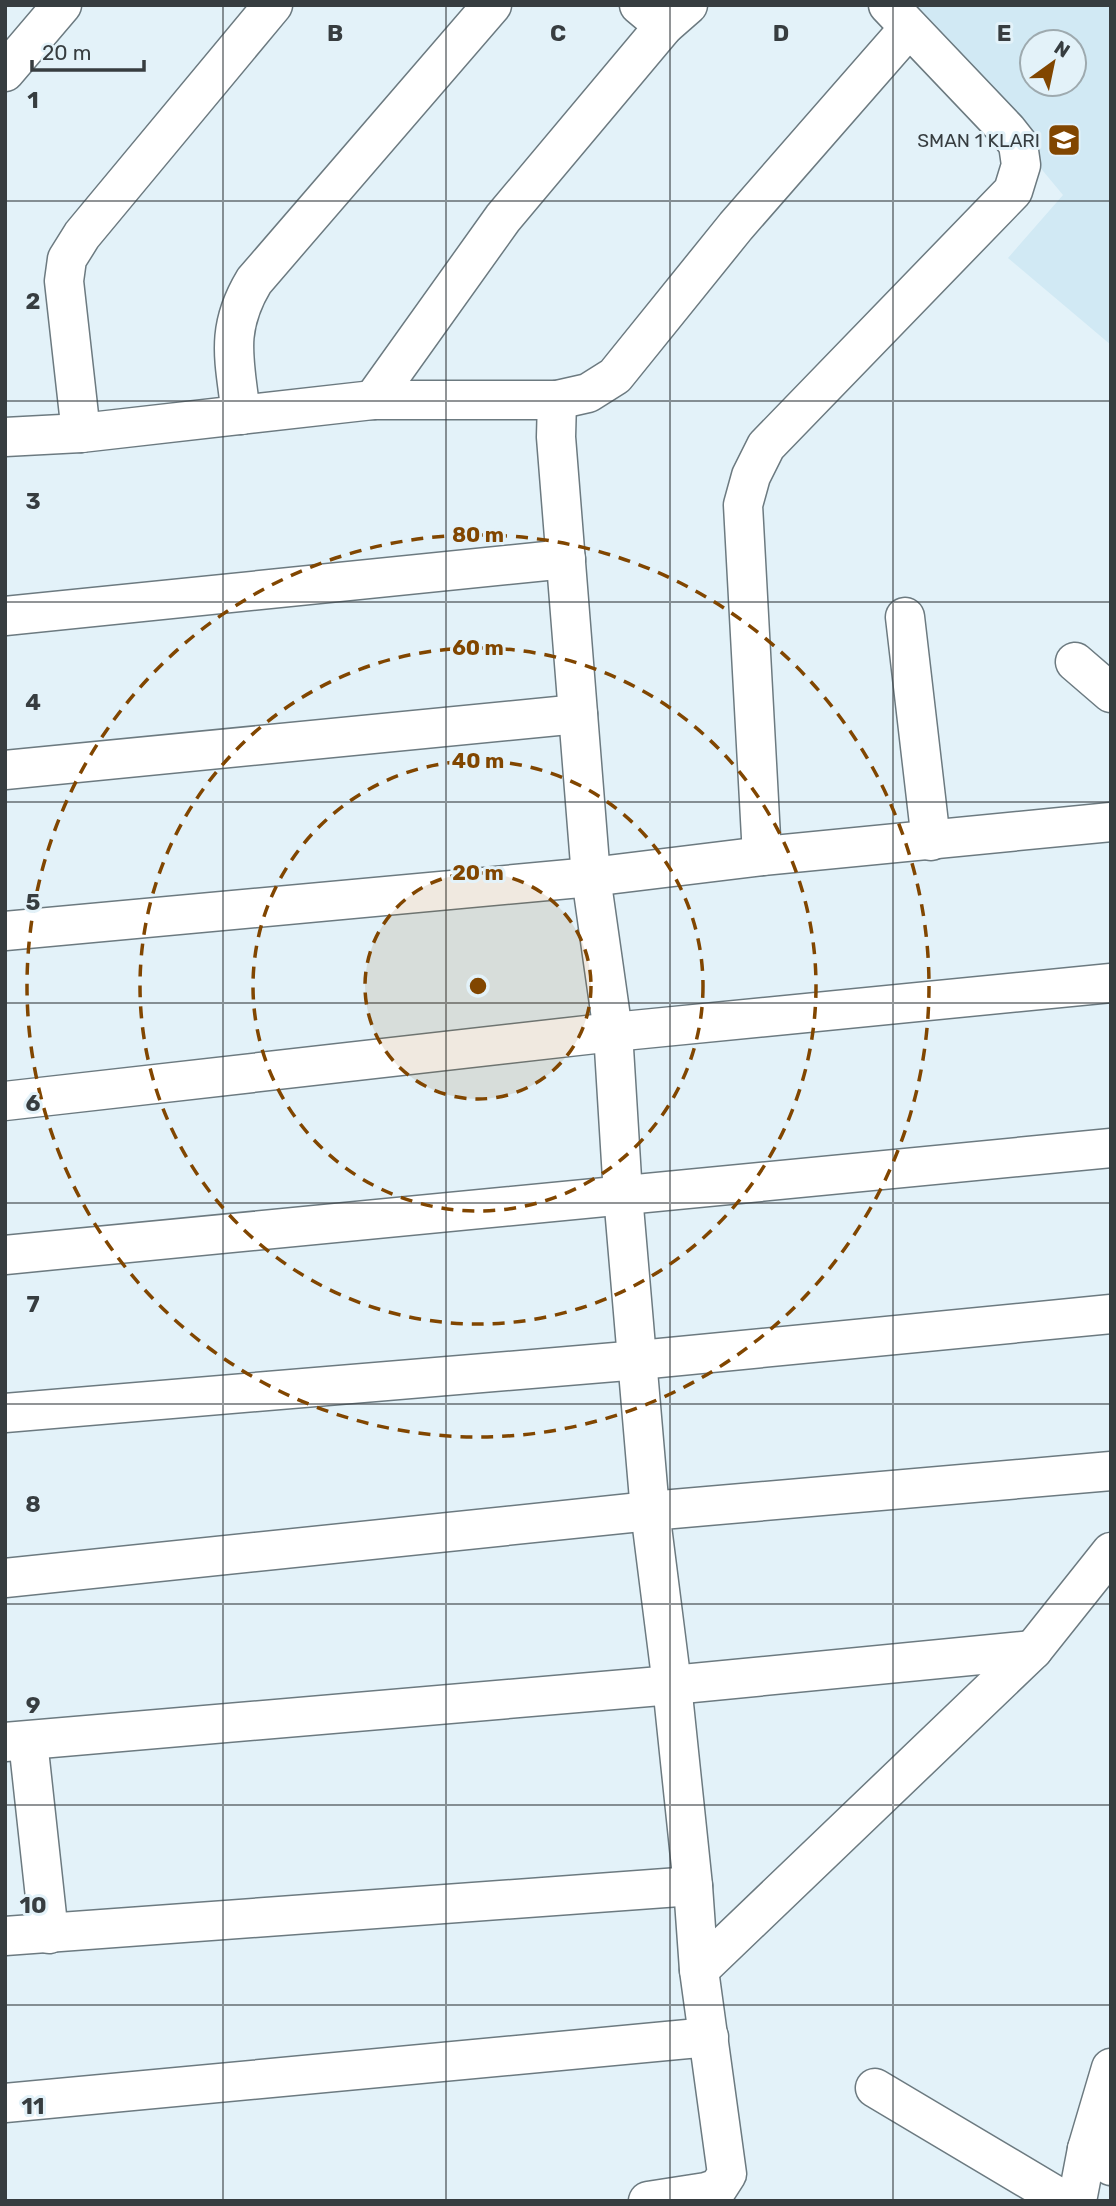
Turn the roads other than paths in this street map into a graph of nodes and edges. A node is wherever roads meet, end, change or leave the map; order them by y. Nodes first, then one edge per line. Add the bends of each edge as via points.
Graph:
1 (62, 5) edge
2 (273, 5) edge
3 (492, 5) edge
4 (664, 12) edge
5 (898, 16) edge
6 (5, 72) edge
7 (373, 400) junction
8 (557, 400) junction
9 (241, 415) junction
10 (81, 433) junction
11 (5, 437) edge
12 (566, 559) junction
13 (5, 615) edge
14 (905, 617) dead end
15 (1075, 662) dead end
16 (1111, 693) edge
17 (578, 714) junction
18 (5, 770) edge
19 (1111, 822) edge
20 (931, 841) junction
21 (762, 856) junction
22 (591, 877) junction
23 (5, 931) edge
24 (1111, 983) edge
25 (613, 1032) junction
26 (5, 1101) edge
27 (1111, 1148) edge
28 (624, 1195) junction
29 (5, 1255) edge
30 (1111, 1314) edge
31 (639, 1360) junction
32 (5, 1413) edge
33 (1111, 1471) edge
34 (650, 1511) junction
35 (1111, 1552) edge
36 (5, 1578) edge
37 (1034, 1650) junction
38 (672, 1685) junction
39 (17, 1741) edge
40 (693, 1886) junction
41 (49, 1934) junction
42 (5, 1936) edge
43 (699, 1970) junction
44 (709, 2037) junction
45 (1111, 2068) edge
46 (875, 2088) dead end
47 (5, 2103) edge
48 (1099, 2157) edge
49 (648, 2201) edge
50 (1065, 2201) edge
51 (1077, 2201) edge

1 - 6 street
2 - 10 street via 67,259 64,281
3 - 9 street via 249,290 236,321 233,347
4 - 7 street via 503,218
5 - 8 street via 615,376 587,393
5 - 21 street via 1018,144 1021,165 1013,191 766,446 751,476 743,505
7 - 8 street
7 - 9 street
8 - 12 street
9 - 10 street
10 - 11 street
12 - 13 street
12 - 17 street
14 - 20 street
15 - 16 street
17 - 18 street
17 - 22 street
19 - 20 street
20 - 21 street
21 - 22 street
22 - 23 street
22 - 25 street
24 - 25 street
25 - 26 street
25 - 28 street
27 - 28 street
28 - 29 street
28 - 31 street
30 - 31 street
31 - 32 street
31 - 34 street
33 - 34 street
34 - 36 street
34 - 38 street
35 - 37 street
37 - 38 street
37 - 43 street
38 - 39 street
38 - 40 street
39 - 41 street
40 - 41 street
40 - 43 street
41 - 42 street
43 - 44 street
44 - 47 street
44 - 49 street via 727,2174 718,2189
45 - 48 street
46 - 50 street
48 - 51 street

